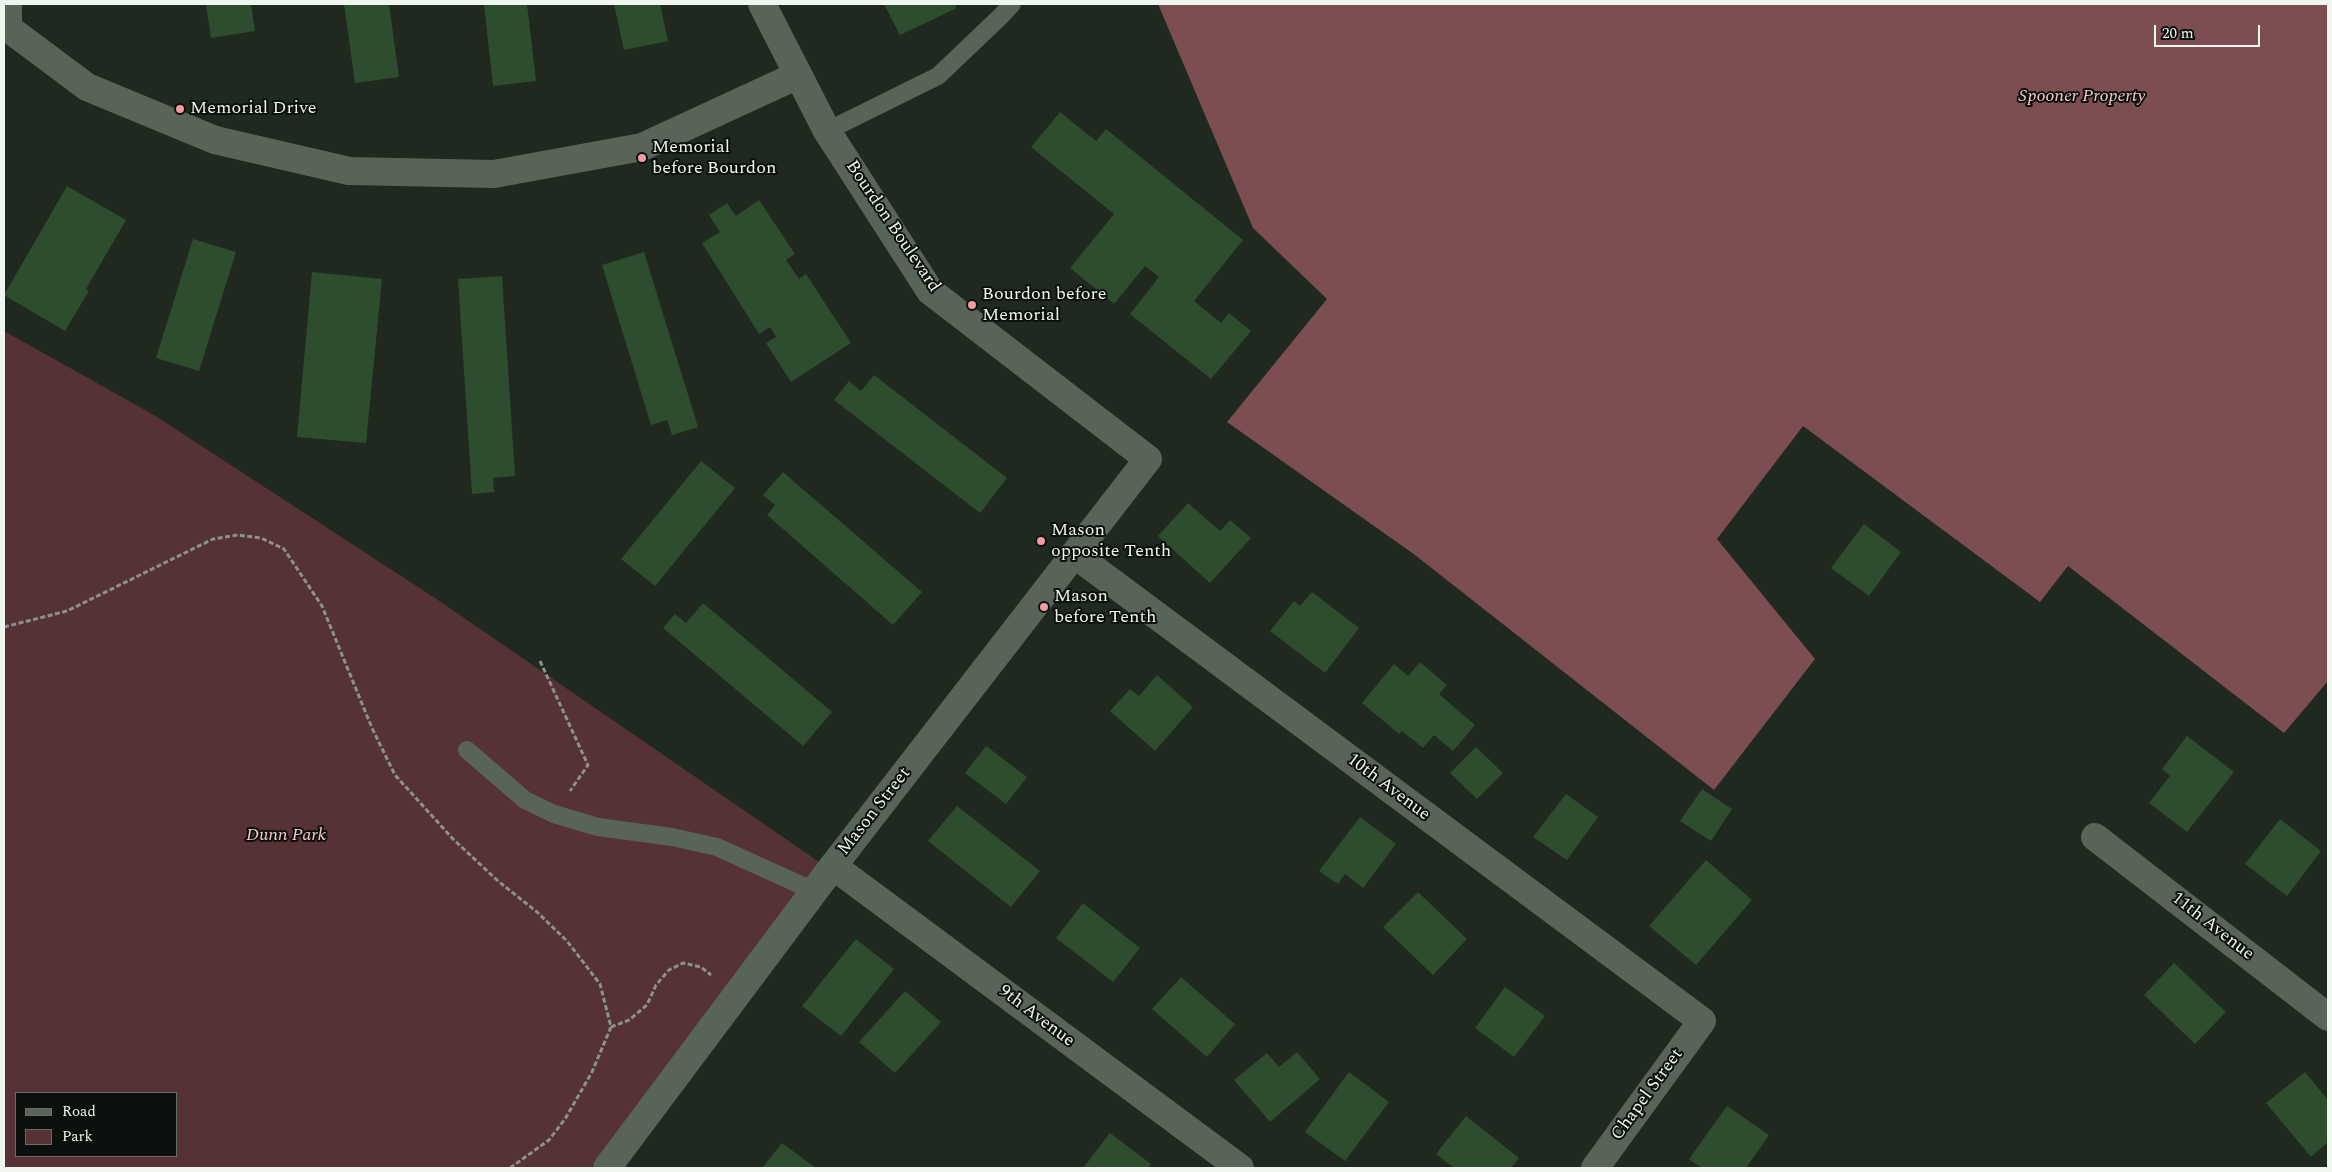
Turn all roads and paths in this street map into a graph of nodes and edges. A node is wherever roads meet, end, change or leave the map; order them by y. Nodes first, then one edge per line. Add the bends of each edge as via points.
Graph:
1 (8, 4) edge
2 (762, 4) edge
3 (1012, 4) edge
4 (798, 75) junction
5 (827, 131) junction
6 (1148, 459) joint
7 (1074, 554) junction
8 (4, 627) edge
9 (540, 661) dead end
10 (467, 750) dead end
11 (554, 814) junction
12 (2095, 837) dead end
13 (833, 866) junction
14 (814, 891) junction
15 (715, 978) dead end
16 (2328, 1016) edge
17 (1702, 1021) joint
18 (611, 1027) junction
19 (510, 1168) edge
20 (608, 1168) edge
21 (1240, 1168) edge
22 (1595, 1168) edge

1 - 4 street via 8,28 87,87 215,140 348,171 494,174 642,147
2 - 4 street, Bourdon Boulevard
3 - 5 lane via 938,76
4 - 5 street, Bourdon Boulevard
5 - 6 street, Bourdon Boulevard via 930,291
6 - 7 street, Mason Street
7 - 13 street, Mason Street
7 - 17 street, 10th Avenue
8 - 18 path via 67,610 213,539 238,535 261,538 284,549 322,606 395,776 453,839 567,941 600,984
9 - 11 path via 588,765
10 - 11 lane via 525,800
11 - 14 lane via 598,827 717,847
12 - 16 street, 11th Avenue
13 - 14 street, Mason Street
13 - 21 street, 9th Avenue
14 - 20 street, Mason Street
15 - 18 path via 701,968 683,963 669,970 656,985 646,1005 635,1015
17 - 22 street, Chapel Street
18 - 19 path via 592,1072 565,1119 549,1140

